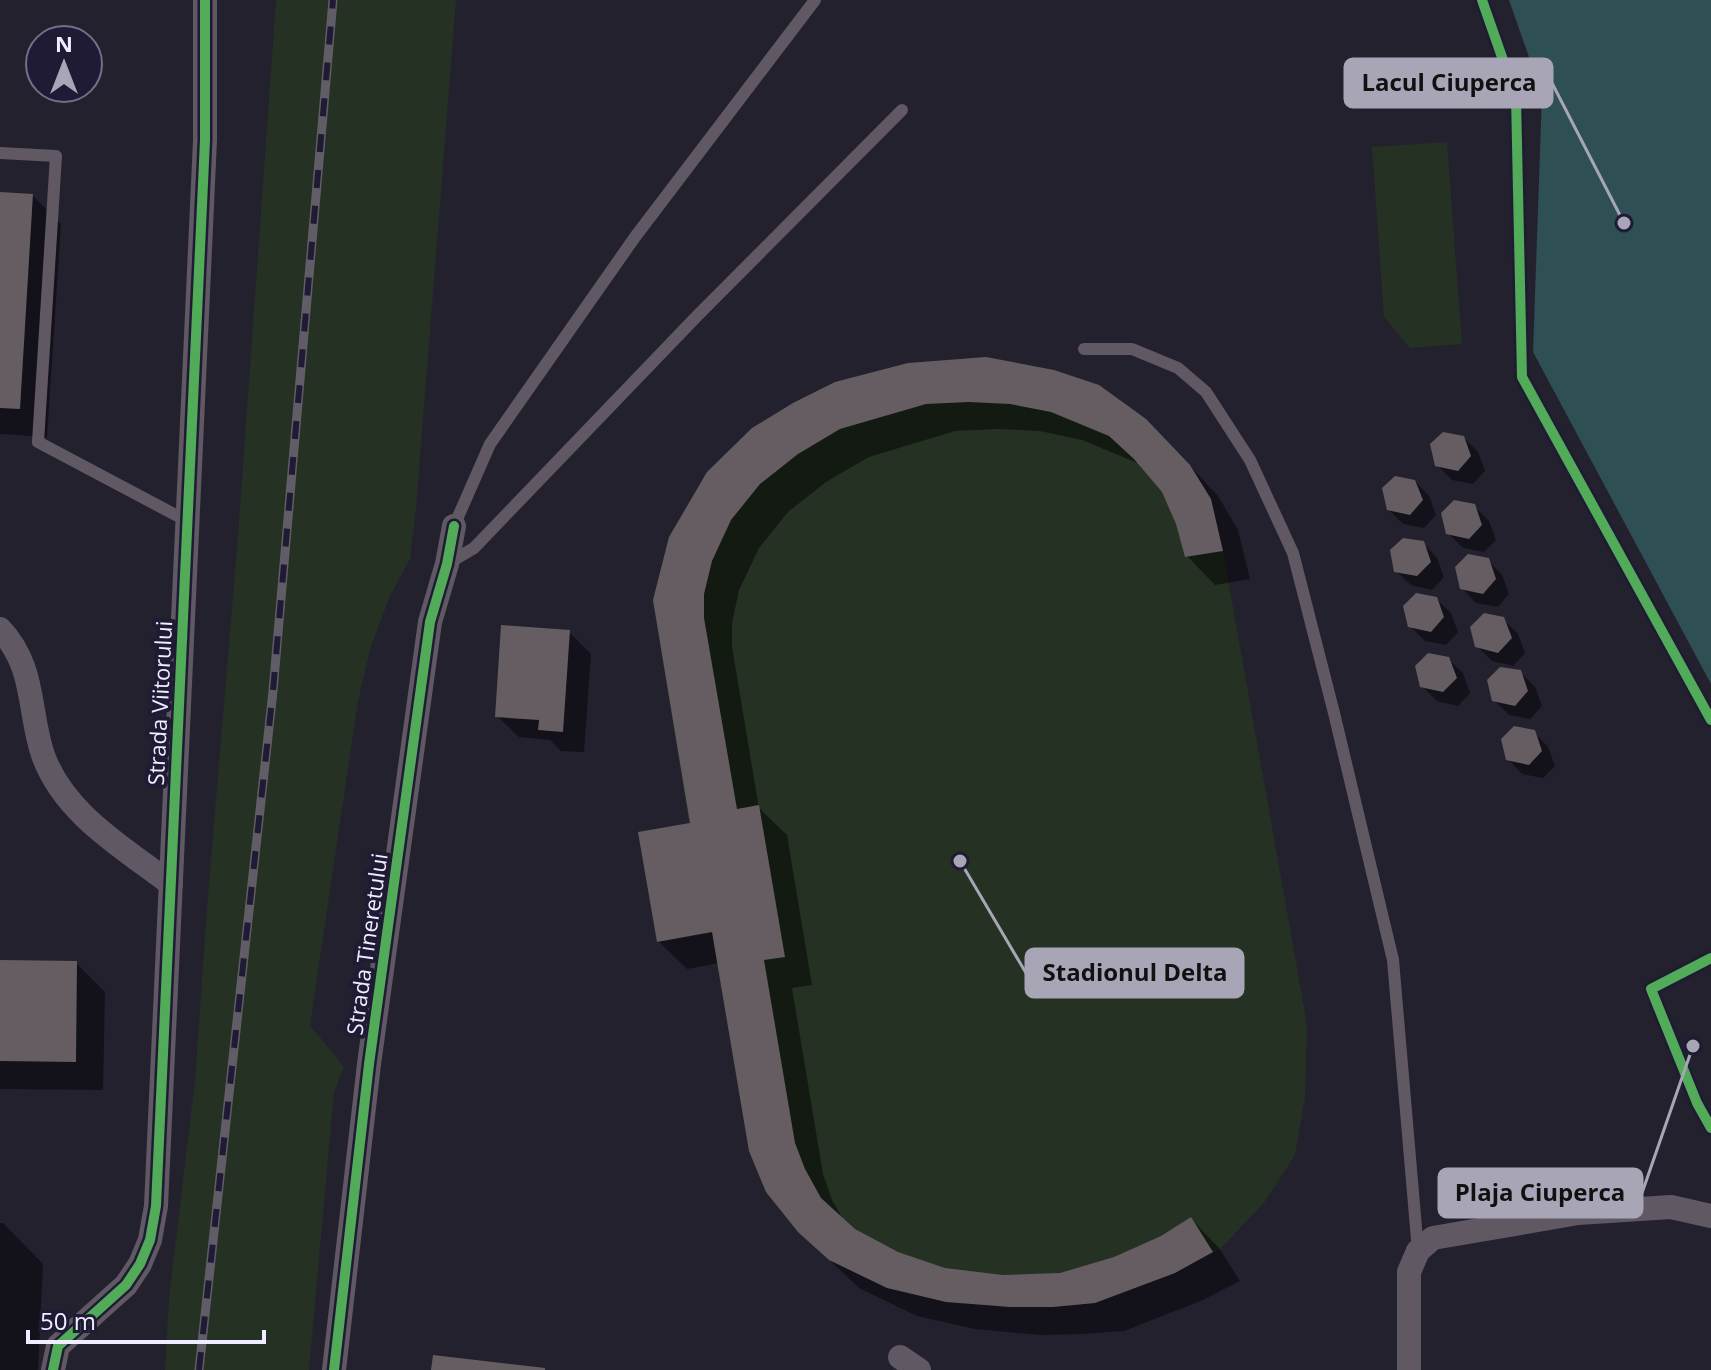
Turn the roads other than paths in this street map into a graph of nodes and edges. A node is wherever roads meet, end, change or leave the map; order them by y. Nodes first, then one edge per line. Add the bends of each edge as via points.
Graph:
1 (205, 0) edge
2 (815, 0) edge
3 (902, 110) dead end
4 (0, 153) edge
5 (1084, 349) dead end
6 (187, 521) junction
7 (454, 526) joint
8 (447, 564) junction
9 (0, 629) edge
10 (171, 884) junction
11 (1711, 1216) edge
12 (1418, 1251) junction
13 (53, 1370) edge
14 (334, 1370) edge
15 (1409, 1370) edge

1 - 6 street, Strada Viitorului via 205,140
2 - 7 lane via 635,237 490,444
3 - 8 lane via 474,548
4 - 6 lane via 56,156 38,442
5 - 12 lane via 1132,349 1178,368 1206,392 1250,460 1293,553 1393,960
6 - 10 street, Strada Viitorului
7 - 8 street, Strada Tineretului
8 - 14 street, Strada Tineretului via 430,622 369,1064
9 - 10 street via 26,673 43,755 57,785 86,819
10 - 13 street, Strada Viitorului via 150,1240 126,1285 58,1346
11 - 12 street via 1671,1207 1578,1213 1433,1238
12 - 15 street via 1409,1272

